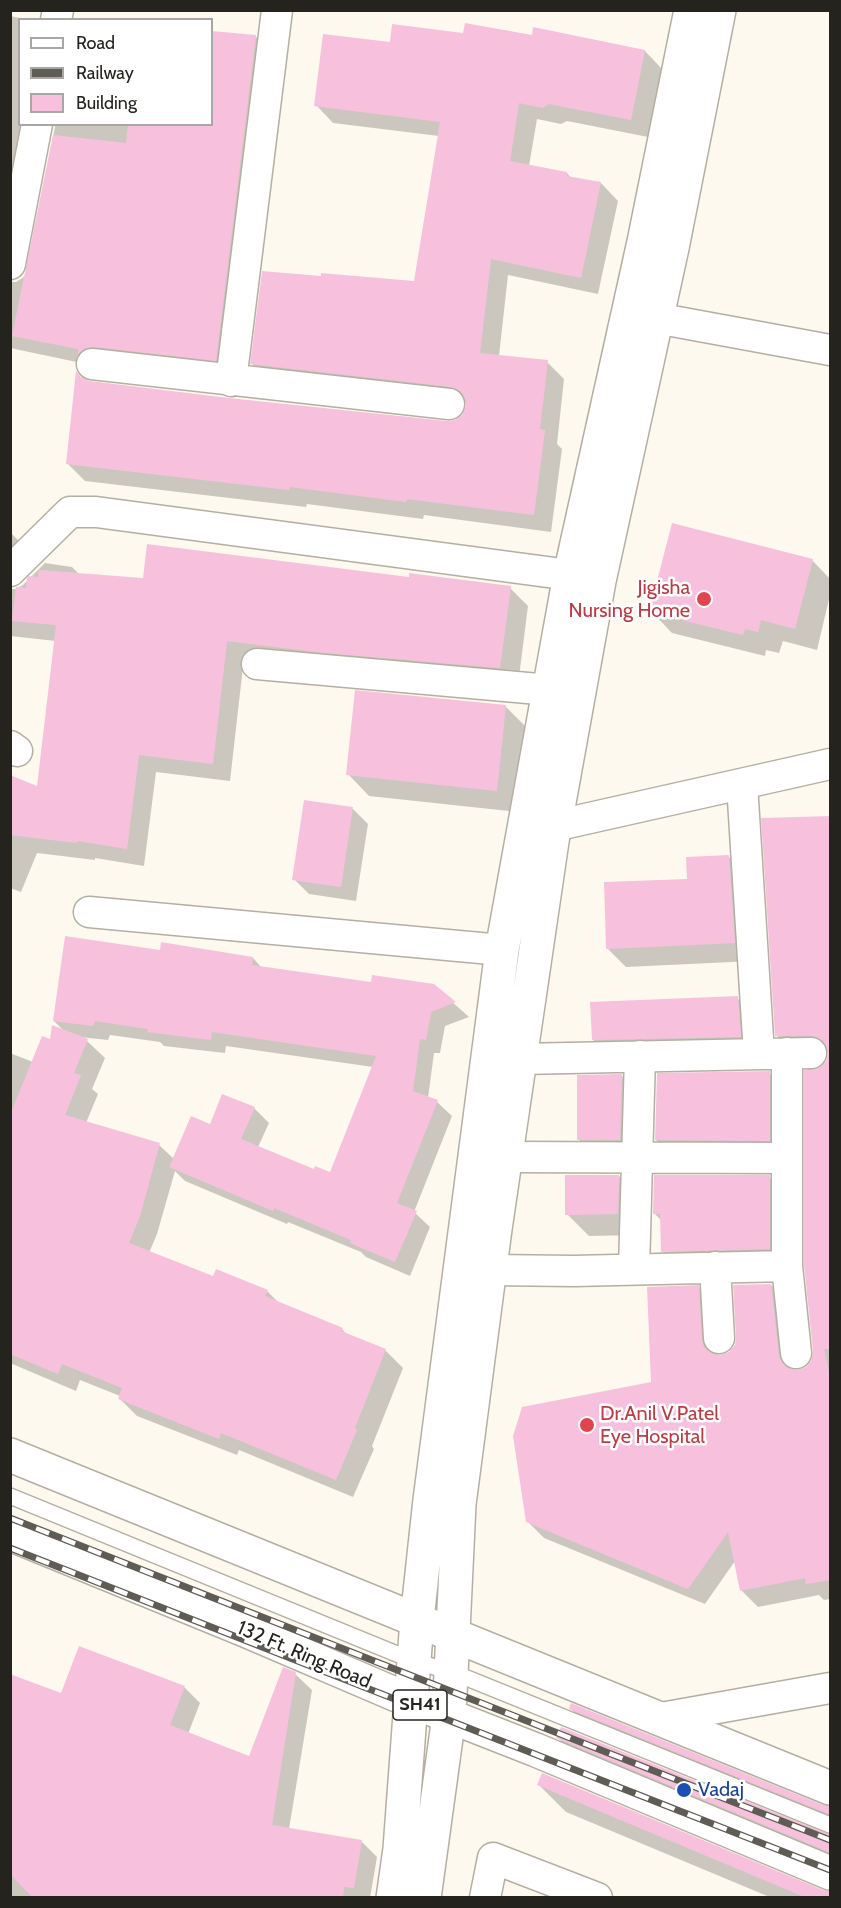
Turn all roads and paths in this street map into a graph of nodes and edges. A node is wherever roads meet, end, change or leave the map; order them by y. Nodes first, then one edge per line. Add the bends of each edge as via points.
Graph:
1 (277, 10) edge
2 (691, 10) edge
3 (719, 10) edge
4 (37, 126) edge
5 (10, 264) edge
6 (656, 318) junction
7 (831, 350) edge
8 (92, 364) dead end
9 (231, 381) junction
10 (449, 404) dead end
11 (10, 571) edge
12 (570, 575) junction
13 (257, 664) dead end
14 (549, 690) junction
15 (831, 764) edge
16 (742, 784) junction
17 (554, 826) junction
18 (523, 836) junction
19 (89, 912) dead end
20 (502, 950) junction
21 (786, 1053) junction
22 (639, 1056) junction
23 (520, 1059) junction
24 (506, 1158) junction
25 (787, 1158) junction
26 (637, 1159) junction
27 (786, 1266) junction
28 (715, 1267) junction
29 (634, 1269) junction
30 (490, 1270) junction
31 (719, 1338) dead end
32 (796, 1353) dead end
33 (10, 1455) edge
34 (10, 1496) edge
35 (10, 1534) edge
36 (417, 1620) junction
37 (454, 1634) junction
38 (414, 1660) junction
39 (452, 1672) junction
40 (831, 1688) edge
41 (411, 1701) junction
42 (448, 1716) junction
43 (661, 1718) junction
44 (831, 1788) edge
45 (831, 1826) edge
46 (831, 1873) edge
47 (393, 1898) edge
48 (424, 1898) edge
49 (485, 1898) edge
50 (597, 1898) edge

1 - 9 street
2 - 12 main road
3 - 6 main road
4 - 5 street
6 - 7 street
6 - 17 main road via 598,581
8 - 9 street
9 - 10 street
11 - 12 street via 70,512 96,512
12 - 14 main road
13 - 14 street
14 - 18 main road
15 - 16 street
16 - 17 street
16 - 21 street
17 - 18 street
17 - 23 main road
18 - 20 main road
19 - 20 street
20 - 36 main road
21 - 22 street
21 - 25 street
22 - 23 street
22 - 26 street
23 - 24 main road
24 - 26 street
24 - 30 main road
25 - 26 street
25 - 27 street
26 - 29 street
27 - 28 street
27 - 32 street
28 - 29 street
28 - 31 street
29 - 30 street
30 - 37 main road via 459,1504
33 - 36 main road
34 - 38 lane
35 - 41 main road, 132 Ft. Ring Road / SH41
36 - 37 main road
36 - 38 main road
37 - 39 main road
37 - 43 main road
38 - 39 lane
38 - 41 main road
39 - 42 main road
39 - 45 lane
40 - 43 street
41 - 42 main road, 132 Ft. Ring Road / SH41
41 - 47 main road
42 - 46 main road, 132 Ft. Ring Road / SH41
42 - 48 main road
43 - 44 main road
49 - 50 street via 493,1858

